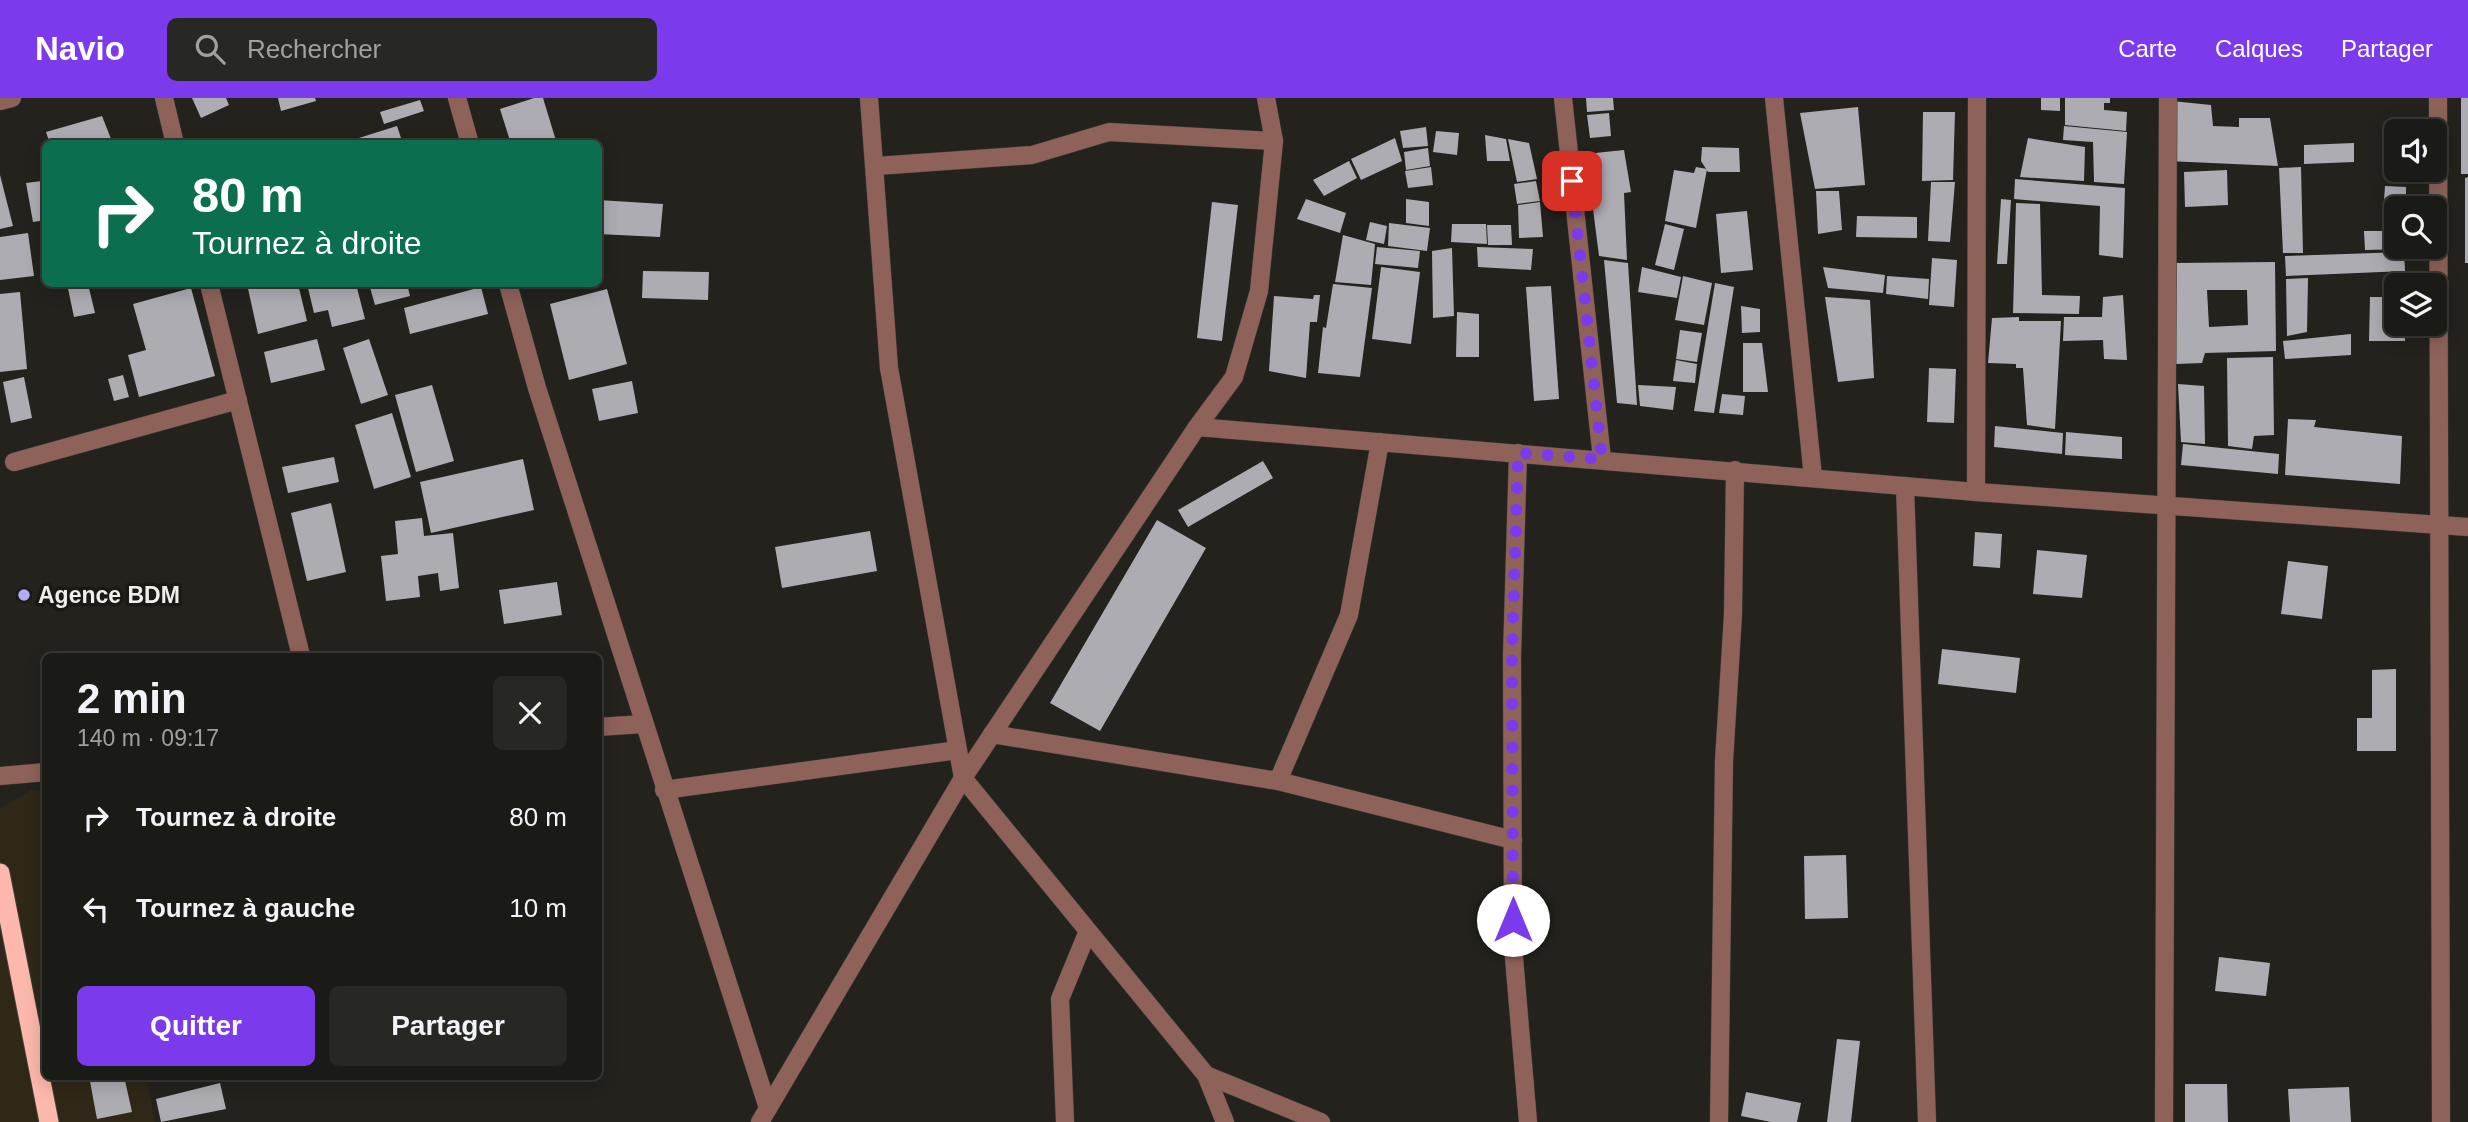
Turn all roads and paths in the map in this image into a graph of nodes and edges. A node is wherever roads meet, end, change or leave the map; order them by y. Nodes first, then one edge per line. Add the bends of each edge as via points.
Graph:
1 (12, 98) edge
2 (163, 98) edge
3 (457, 98) edge
4 (869, 98) edge
5 (1266, 98) edge
6 (1563, 98) edge
7 (1774, 98) edge
8 (1977, 98) edge
9 (2168, 98) edge
10 (2438, 98) edge
11 (0, 101) edge
12 (174, 140) edge
13 (469, 140) edge
14 (1274, 141) junction
15 (876, 166) junction
16 (210, 287) edge
17 (509, 287) edge
18 (238, 400) junction
19 (1196, 427) junction
20 (1380, 442) junction
21 (1518, 453) junction
22 (1602, 459) junction
23 (14, 462) dead end
24 (1735, 470) junction
25 (1813, 477) junction
26 (1905, 486) junction
27 (1976, 492) junction
28 (2166, 506) junction
29 (2439, 526) junction
30 (2468, 527) edge
31 (300, 653) edge
32 (643, 724) junction
33 (602, 727) edge
34 (992, 734) junction
35 (958, 750) junction
36 (42, 772) edge
37 (0, 776) edge
38 (964, 778) junction
39 (1278, 781) junction
40 (664, 790) junction
41 (1513, 840) junction
42 (0, 873) edge
43 (1088, 931) junction
44 (1206, 1075) junction
45 (764, 1115) edge
46 (48, 1122) edge
47 (1065, 1122) edge
48 (1225, 1122) edge
49 (1321, 1122) edge
50 (1528, 1122) edge
51 (1719, 1122) edge
52 (1927, 1122) edge
53 (2164, 1122) edge
54 (2441, 1122) edge

1 - 11 street
2 - 12 street
3 - 13 street
4 - 15 street
5 - 14 street
6 - 22 street
7 - 25 street
8 - 27 street
9 - 28 street
10 - 29 street
14 - 15 street via 1109,132 1032,155
14 - 19 street via 1259,291 1234,377
15 - 35 street via 889,368
16 - 18 street
17 - 32 street
18 - 23 street
18 - 31 street
19 - 20 street
19 - 34 street
20 - 21 street
20 - 39 street via 1349,615
21 - 22 street
21 - 41 street
22 - 24 street
24 - 25 street
24 - 51 street via 1724,761
25 - 26 street
26 - 27 street
26 - 52 street
27 - 28 street
28 - 29 street
28 - 53 street
29 - 30 street
29 - 54 street
32 - 33 street
32 - 40 street
34 - 38 street
34 - 39 street
35 - 38 street
35 - 40 street
36 - 37 street
38 - 43 street
38 - 45 street
39 - 41 street
40 - 45 street
41 - 50 street via 1513,946
42 - 46 highway
43 - 44 street
43 - 47 street via 1060,999
44 - 48 street
44 - 49 street

